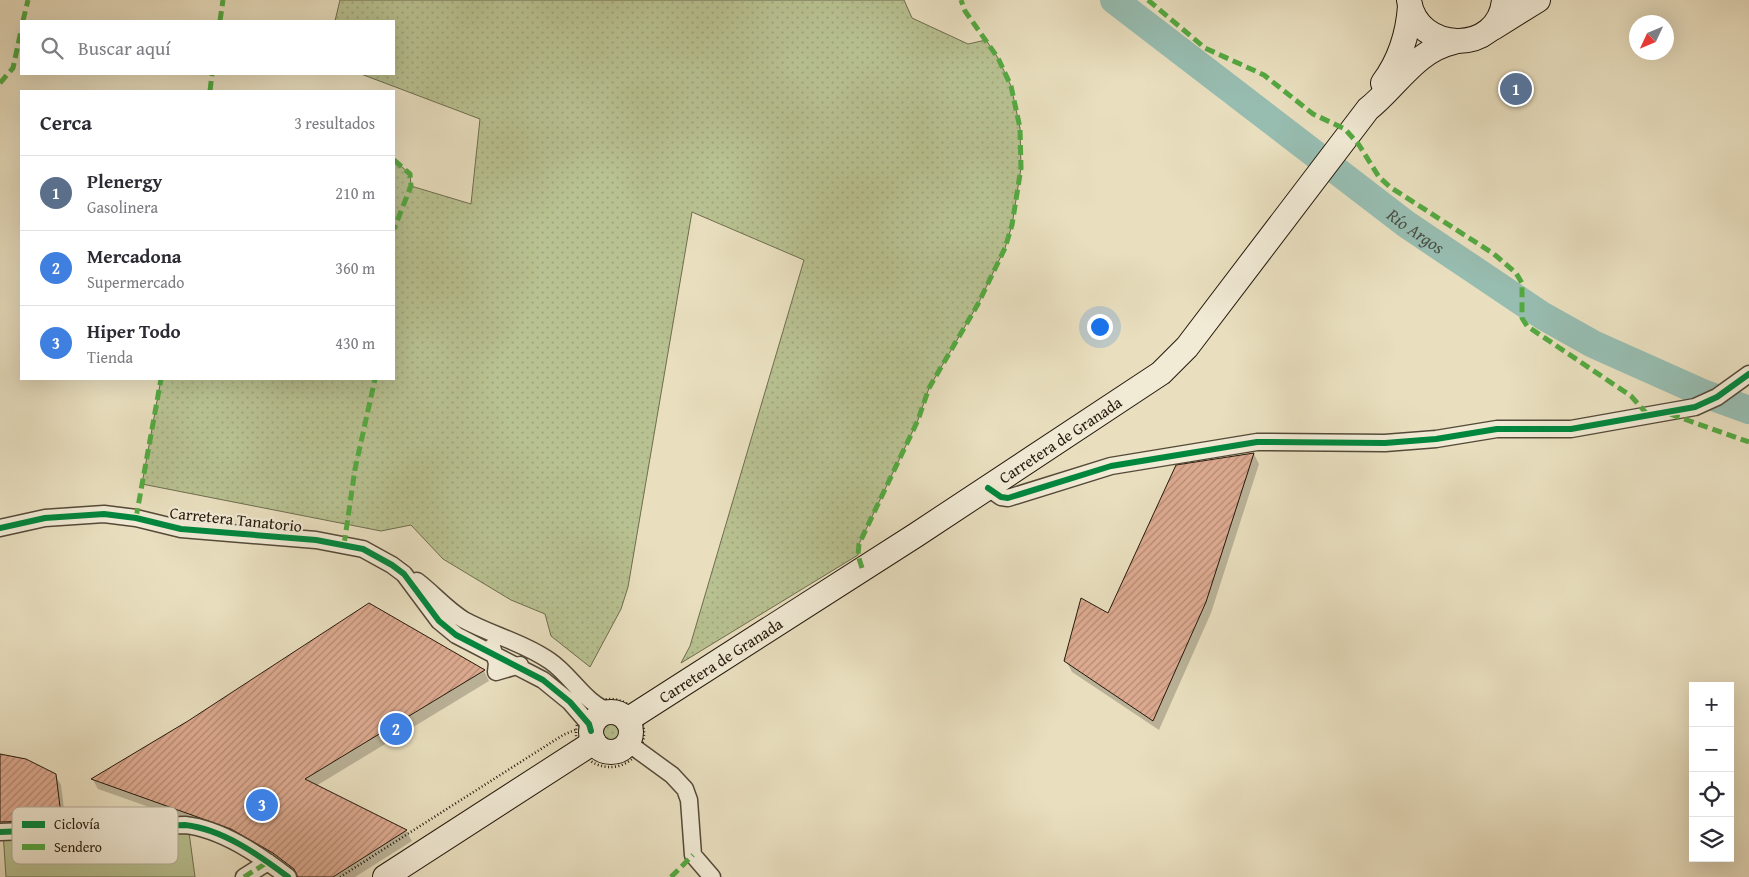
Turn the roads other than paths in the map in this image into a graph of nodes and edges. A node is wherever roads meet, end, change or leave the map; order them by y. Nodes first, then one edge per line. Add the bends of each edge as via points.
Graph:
1 (1504, 0) edge
2 (1538, 0) edge
3 (1409, 3) edge
4 (1487, 31) junction
5 (1454, 42) junction
6 (1368, 110) junction
7 (1749, 374) edge
8 (988, 488) junction
9 (0, 528) edge
10 (404, 574) junction
11 (434, 596) junction
12 (495, 655) junction
13 (516, 666) junction
14 (585, 696) junction
15 (622, 725) junction
16 (587, 734) junction
17 (178, 827) edge
18 (268, 862) junction
19 (244, 877) edge
20 (288, 877) edge
21 (385, 877) edge
22 (712, 877) edge

1 - 4 main road via 1500,16
2 - 4 main road, Carretera de Granada
3 - 5 main road via 1417,22 1427,32
3 - 6 main road, Carretera de Granada via 1408,27 1400,54
4 - 5 main road, Carretera de Granada via 1468,41
5 - 6 main road, Carretera de Granada via 1438,47 1420,60
6 - 8 main road, Carretera de Granada via 1187,347 1162,373
7 - 8 street via 1717,397 1695,407 1571,429 1497,429 1385,443 1257,442 1111,466 1008,498
8 - 15 main road, Carretera de Granada
9 - 10 street, Carretera Tanatorio via 83,514 123,516 181,529 344,545 363,549
10 - 11 street, Carretera Tanatorio
10 - 12 street via 447,628
11 - 12 street via 452,619 486,641
11 - 14 street via 464,620 549,661
12 - 13 street via 496,672
13 - 14 street via 536,664
13 - 16 street via 559,692 589,724
14 - 15 street
15 - 16 main road, Carretera de Granada via 595,720
15 - 16 main road, Carretera de Granada via 620,750 602,750
15 - 22 street via 685,789 690,800 693,855
16 - 21 main road, Carretera de Granada
17 - 18 street via 195,826 218,834
18 - 19 street
18 - 20 street

